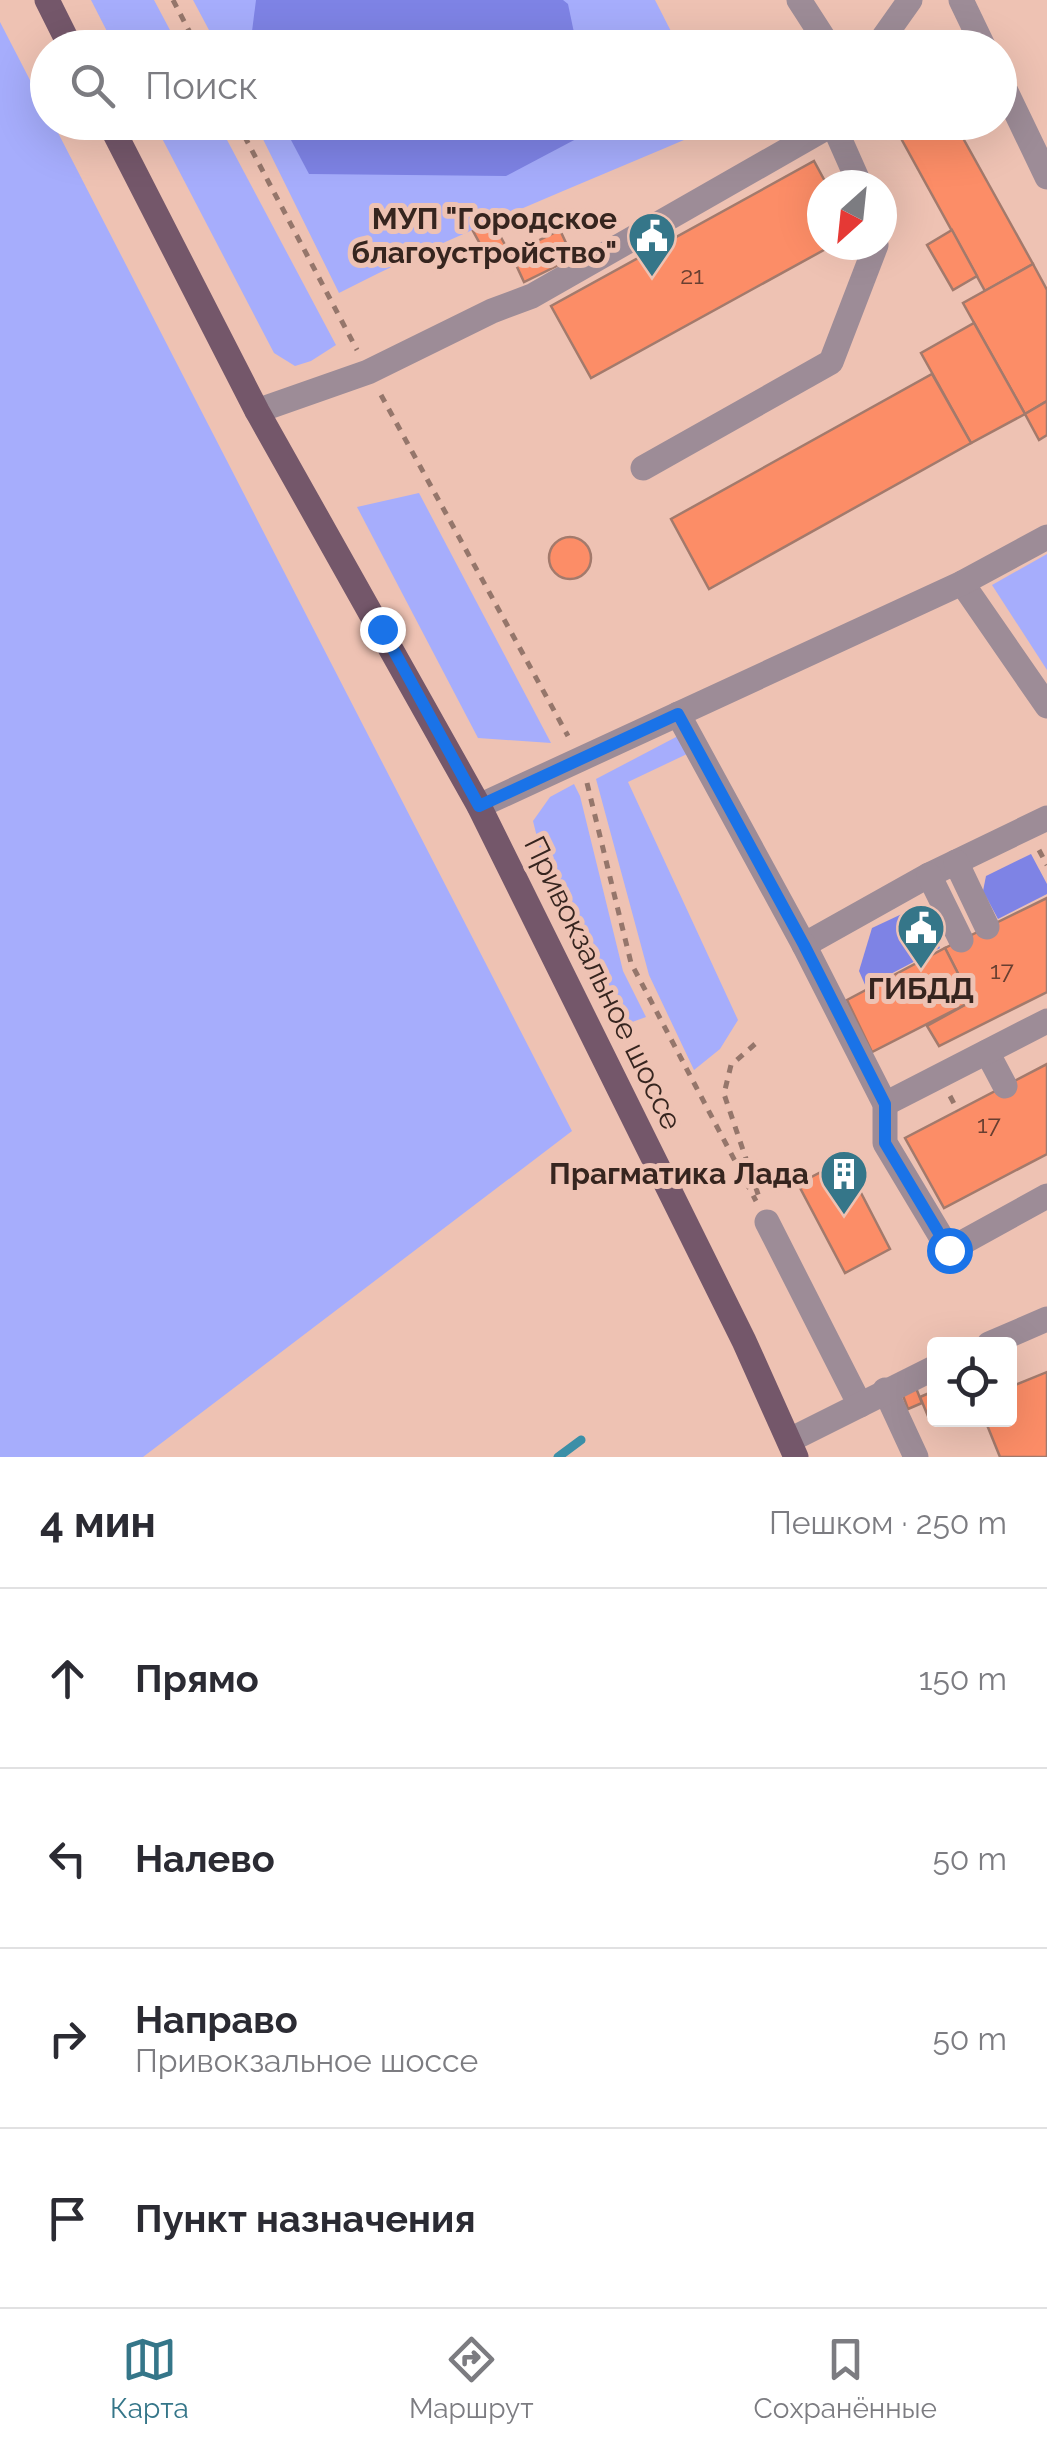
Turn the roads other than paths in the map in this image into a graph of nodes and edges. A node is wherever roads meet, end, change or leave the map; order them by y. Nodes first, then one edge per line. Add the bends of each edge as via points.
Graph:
1 (46, 0) edge
2 (799, 0) edge
3 (910, 0) edge
4 (961, 0) edge
5 (62, 30) edge
6 (818, 30) edge
7 (889, 30) edge
8 (975, 30) edge
9 (1017, 114) edge
10 (118, 140) edge
11 (804, 140) edge
12 (841, 140) edge
13 (854, 170) edge
14 (1047, 177) edge
15 (870, 260) edge
16 (257, 412) junction
17 (644, 468) dead end
18 (1047, 537) edge
19 (962, 583) junction
20 (1047, 706) edge
21 (678, 714) junction
22 (479, 806) junction
23 (1047, 818) edge
24 (956, 862) junction
25 (929, 875) junction
26 (987, 927) dead end
27 (960, 940) dead end
28 (804, 945) junction
29 (1047, 1021) edge
30 (987, 1052) junction
31 (1005, 1086) dead end
32 (885, 1104) junction
33 (1047, 1196) edge
34 (767, 1222) road end
35 (1047, 1319) edge
36 (1005, 1337) edge
37 (927, 1371) edge
38 (885, 1390) junction
39 (860, 1405) junction
40 (793, 1448) edge
41 (916, 1457) edge

1 - 5 main road
2 - 6 lane
3 - 7 lane
4 - 8 lane
9 - 14 lane
10 - 16 main road, Привокзальное шоссе
11 - 16 lane via 532,296 368,372
12 - 13 lane
15 - 17 lane via 832,362
16 - 22 main road, Привокзальное шоссе
18 - 19 lane
19 - 20 lane
19 - 21 lane
21 - 22 lane
21 - 28 lane
22 - 40 main road, Привокзальное шоссе
23 - 24 lane
24 - 25 lane
24 - 26 lane
25 - 27 lane
25 - 28 lane
28 - 32 lane
29 - 30 lane
30 - 31 lane
30 - 32 lane
32 - 33 lane via 885,1143 949,1250
34 - 39 lane
35 - 36 lane
37 - 38 lane
38 - 39 lane
38 - 41 lane
39 - 40 lane

